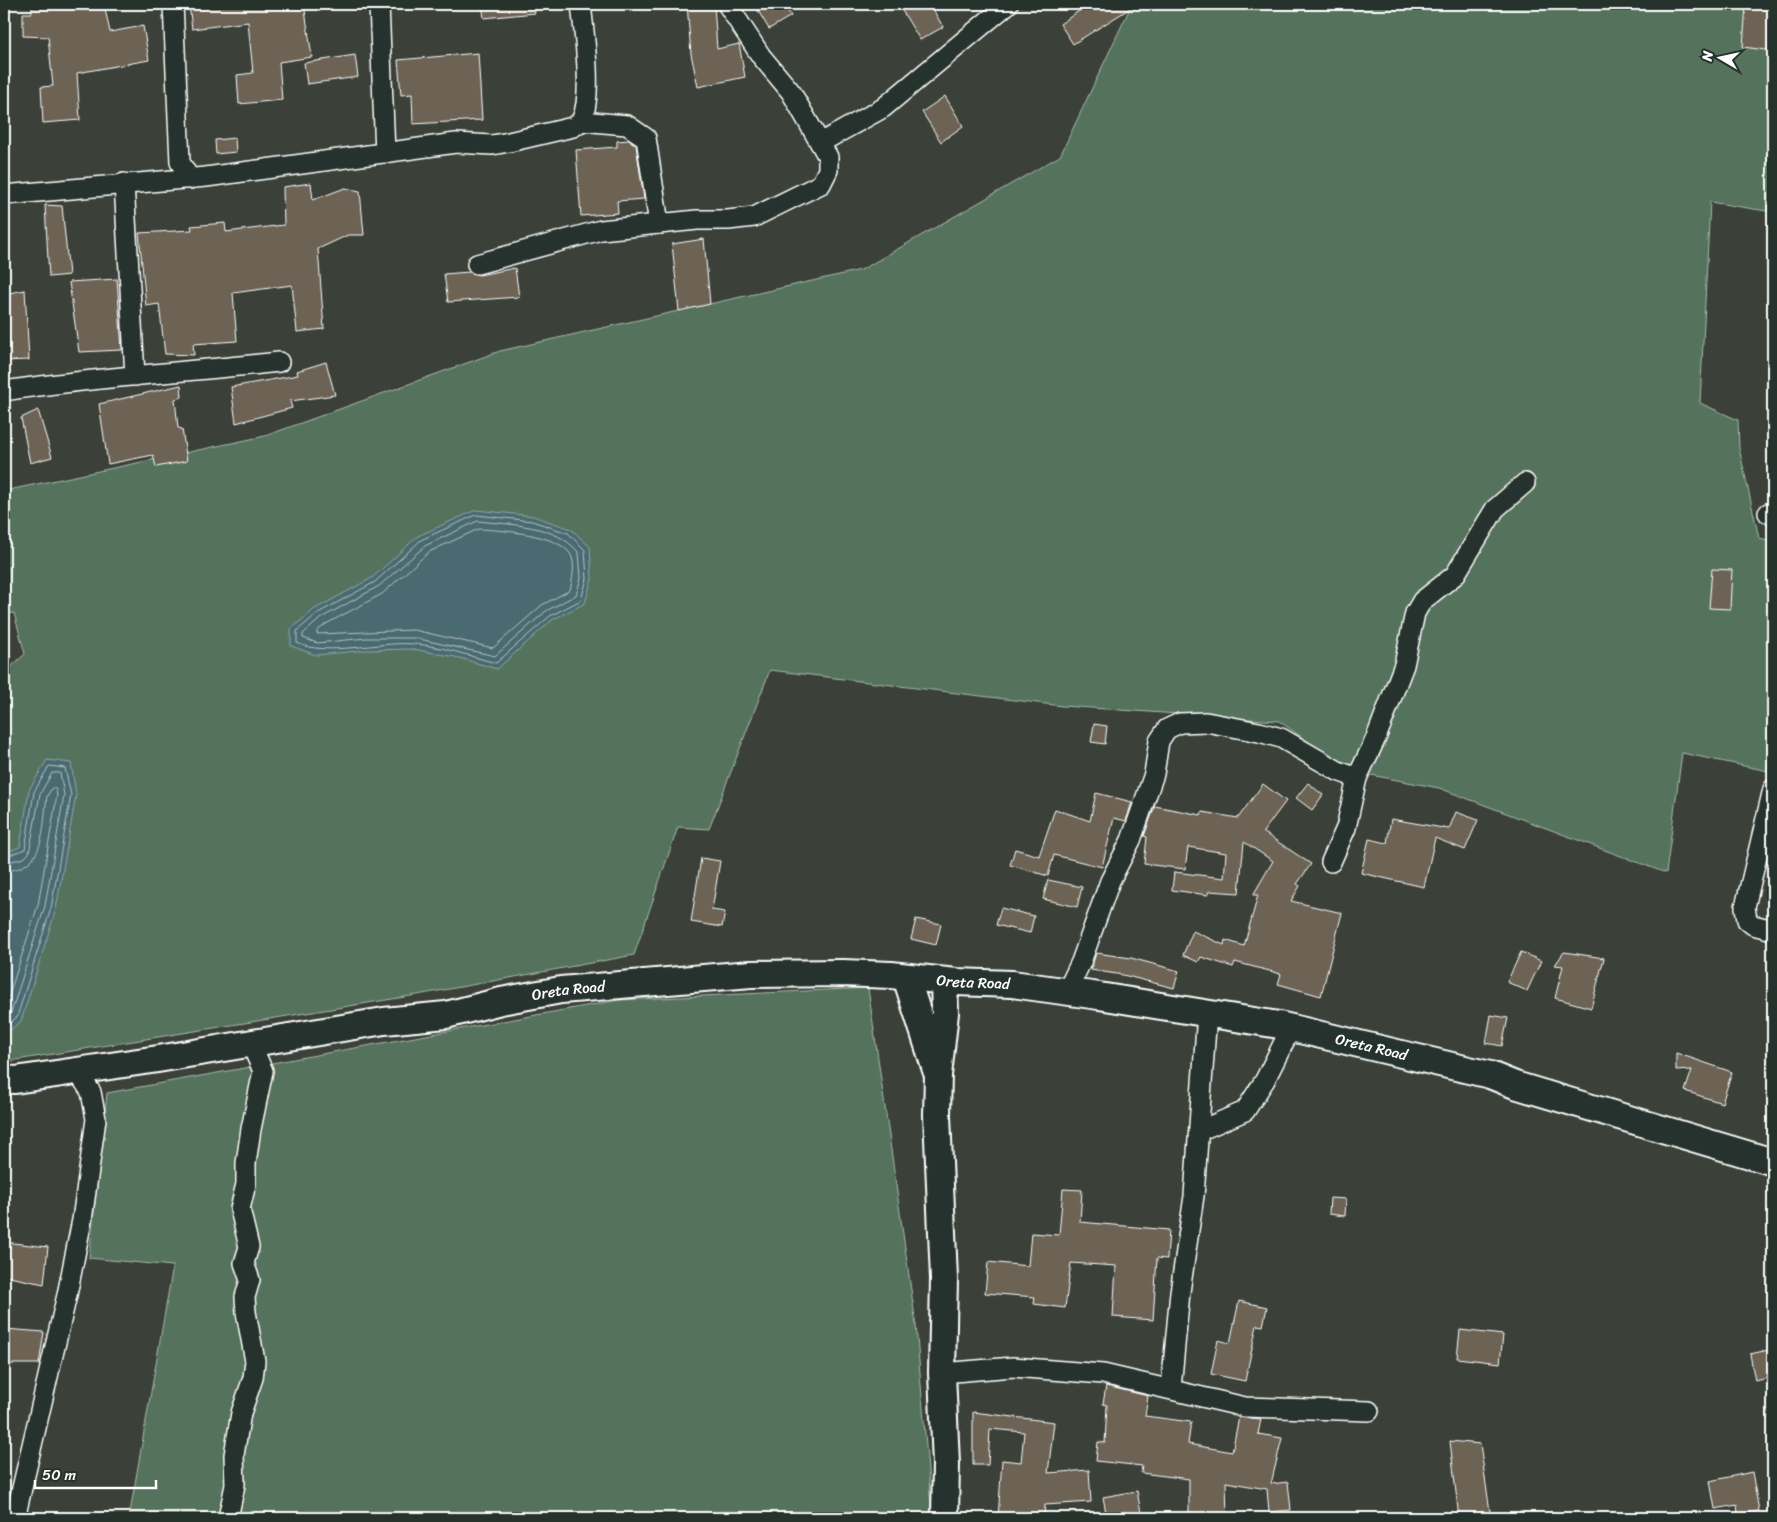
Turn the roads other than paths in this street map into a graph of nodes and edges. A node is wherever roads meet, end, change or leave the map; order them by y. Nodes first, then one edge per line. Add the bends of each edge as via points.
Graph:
1 (173, 4) edge
2 (379, 4) edge
3 (582, 4) edge
4 (727, 4) edge
5 (1008, 4) edge
6 (581, 121) junction
7 (820, 143) junction
8 (385, 153) junction
9 (180, 162) junction
10 (190, 179) junction
11 (164, 181) junction
12 (124, 184) junction
13 (4, 195) edge
14 (659, 224) junction
15 (476, 264) dead end
16 (280, 362) dead end
17 (135, 376) junction
18 (4, 391) edge
19 (1525, 483) dead end
20 (1357, 778) junction
21 (1773, 789) edge
22 (1331, 862) dead end
23 (1773, 930) edge
24 (906, 977) junction
25 (944, 981) junction
26 (1066, 991) junction
27 (1207, 1013) junction
28 (1291, 1028) junction
29 (251, 1044) junction
30 (77, 1071) junction
31 (938, 1075) junction
32 (4, 1079) edge
33 (1199, 1131) junction
34 (1773, 1162) edge
35 (942, 1373) junction
36 (1171, 1388) junction
37 (1369, 1411) dead end
38 (15, 1518) edge
39 (228, 1518) edge
40 (945, 1518) edge

1 - 9 street
2 - 8 street
3 - 6 street via 586,104
4 - 7 street via 761,56 791,92
5 - 7 street via 884,108
6 - 8 street via 573,127 492,145 456,143
6 - 14 street via 627,125 646,138
7 - 14 street via 828,156 828,170 821,184 754,217
8 - 10 street
9 - 10 street
9 - 11 street
10 - 11 street
11 - 12 street
12 - 13 street
12 - 17 street
14 - 15 street via 601,230
16 - 17 street
17 - 18 street
19 - 20 street via 1495,509 1455,574 1422,601 1415,613 1404,665
20 - 22 street via 1346,828
20 - 26 street via 1338,772 1281,738 1259,732 1206,722 1180,723 1167,729 1159,741 1154,774 1131,840 1110,881 1081,962
21 - 23 street via 1745,907 1747,920 1753,925
24 - 25 street, Oreta Road
24 - 29 street, Oreta Road via 843,973 752,974 561,990 501,1000 446,1015 384,1021
24 - 31 street
25 - 26 street, Oreta Road via 1012,984
25 - 31 street
26 - 27 street, Oreta Road
27 - 28 street, Oreta Road
27 - 33 street
28 - 33 street via 1266,1080 1245,1111
28 - 34 street, Oreta Road via 1490,1075
29 - 30 street, Oreta Road
29 - 39 street via 263,1071 240,1209 249,1248 244,1264 250,1280 245,1304 255,1361 241,1413 234,1454 235,1485
30 - 32 street, Oreta Road
30 - 38 street via 91,1092 96,1119 82,1220
31 - 35 street via 938,1166 944,1279
33 - 36 street
35 - 36 street via 1014,1367 1103,1374
35 - 40 street
36 - 37 street via 1245,1407

